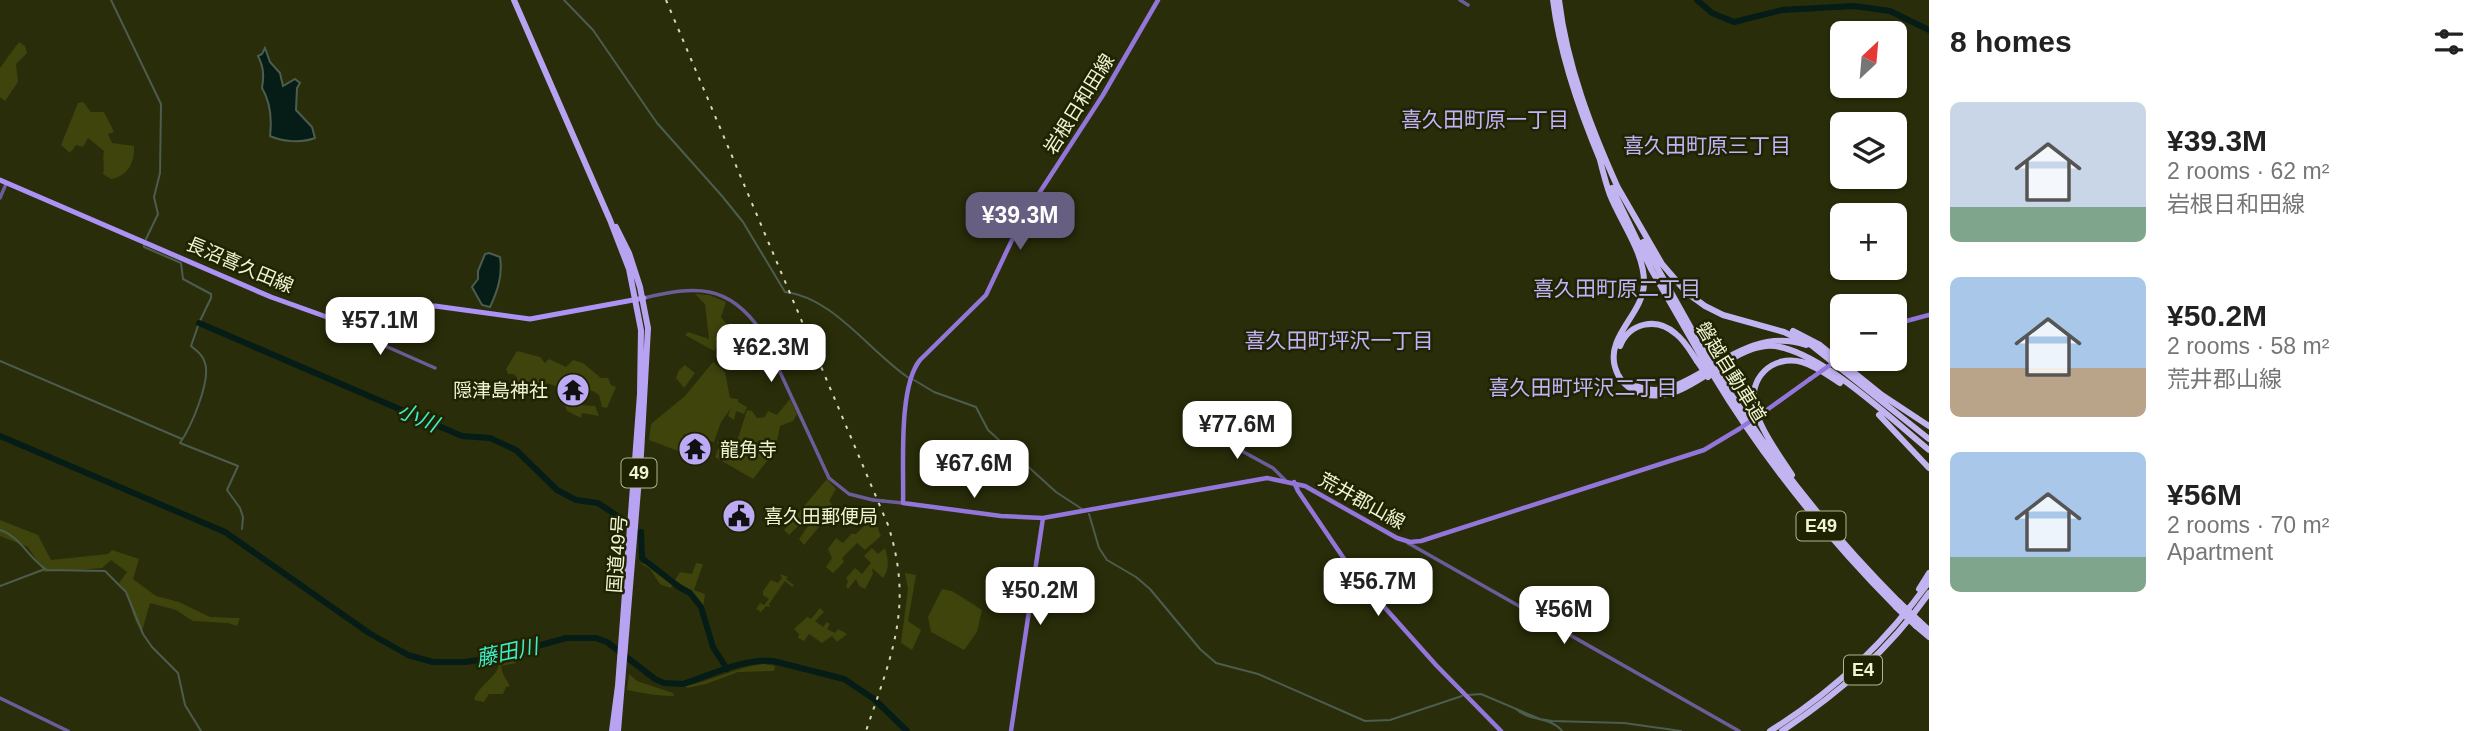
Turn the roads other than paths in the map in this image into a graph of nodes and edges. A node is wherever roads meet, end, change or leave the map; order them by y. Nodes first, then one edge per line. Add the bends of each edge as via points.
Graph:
1 (514, 0) edge
2 (1158, 0) edge
3 (1460, 0) edge
4 (1553, 0) edge
5 (1559, 0) edge
6 (1468, 5) dead end
7 (1600, 160) junction
8 (3, 181) edge
9 (1617, 186) junction
10 (0, 198) edge
11 (640, 299) junction
12 (1929, 315) edge
13 (1730, 318) junction
14 (338, 321) junction
15 (1907, 321) edge
16 (1822, 353) junction
17 (1702, 358) junction
18 (1732, 359) junction
19 (1830, 364) edge
20 (435, 368) dead end
21 (1713, 375) junction
22 (1840, 383) junction
23 (1873, 395) junction
24 (1879, 415) junction
25 (1200, 428) dead end
26 (1929, 428) edge
27 (1929, 439) edge
28 (1929, 452) edge
29 (1929, 468) edge
30 (1285, 480) junction
31 (1294, 482) junction
32 (903, 503) junction
33 (1043, 518) junction
34 (1407, 541) junction
35 (1844, 544) junction
36 (1929, 573) edge
37 (1929, 582) edge
38 (1929, 593) edge
39 (1897, 604) junction
40 (1917, 623) junction
41 (1929, 630) edge
42 (1929, 637) edge
43 (1871, 652) junction
44 (622, 665) junction
45 (0, 698) edge
46 (68, 731) edge
47 (612, 731) edge
48 (618, 731) edge
49 (1011, 731) edge
50 (1501, 731) edge
51 (1739, 731) edge
52 (1770, 731) edge
53 (1782, 731) edge

1 - 11 highway, 国道49号 / 49
2 - 32 main road, 岩根日和田線 via 1021,221 986,295 913,370 906,394
3 - 6 street
4 - 7 highway, 磐越自動車道 / E49 via 1571,82
5 - 9 highway, 磐越自動車道 / E49 via 1576,81
7 - 17 highway, 磐越自動車道 / E49 via 1639,246
7 - 18 highway via 1644,277 1641,300 1615,349 1620,377 1637,392 1662,394 1682,389
8 - 10 street
8 - 14 main road, 長沼喜久田線 via 271,297
9 - 13 highway via 1672,277 1699,302
9 - 17 highway, 磐越自動車道 / E49
11 - 14 main road, 長沼喜久田線 via 530,319 435,306
11 - 32 street, bridge via 704,290 745,310 761,331 829,478 849,494
11 - 44 highway, 国道49号 / 49 via 641,381
12 - 15 main road
13 - 16 highway via 1790,334
13 - 26 highway via 1805,336
14 - 20 street
16 - 17 highway via 1794,342 1763,341 1680,385 1655,391 1626,379 1618,352 1629,331 1653,323 1670,329
16 - 23 highway
17 - 21 highway, bridge
17 - 21 highway, 磐越自動車道 / E49, bridge
18 - 22 highway via 1759,350 1784,351 1813,363
18 - 28 highway via 1774,346 1805,355
19 - 34 main road, 荒井郡山線, bridge via 1711,446 1426,540
21 - 35 highway, 磐越自動車道 / E49
21 - 39 highway, 磐越自動車道 / E49 via 1754,439 1819,523
22 - 24 highway
22 - 35 highway via 1805,363 1783,362 1760,375 1754,398 1760,421 1780,456
23 - 26 highway
23 - 27 highway
24 - 28 highway
24 - 29 highway
25 - 30 street via 1273,468
30 - 31 main road, 荒井郡山線
30 - 33 main road, 荒井郡山線 via 1256,479
31 - 34 main road, 荒井郡山線
31 - 50 main road via 1353,572
32 - 33 main road
33 - 49 main road
34 - 51 street
35 - 39 highway, 磐越自動車道 / E49
36 - 43 highway
37 - 43 highway, E4
38 - 53 highway, E4 via 1868,665
39 - 40 highway, 磐越自動車道 / E49, bridge
40 - 41 highway, 磐越自動車道 / E49
40 - 42 highway, 磐越自動車道 / E49
43 - 52 highway, E4 via 1820,697
44 - 47 highway, 国道49号 / 49
44 - 48 highway, 国道49号 / 49
45 - 46 street

